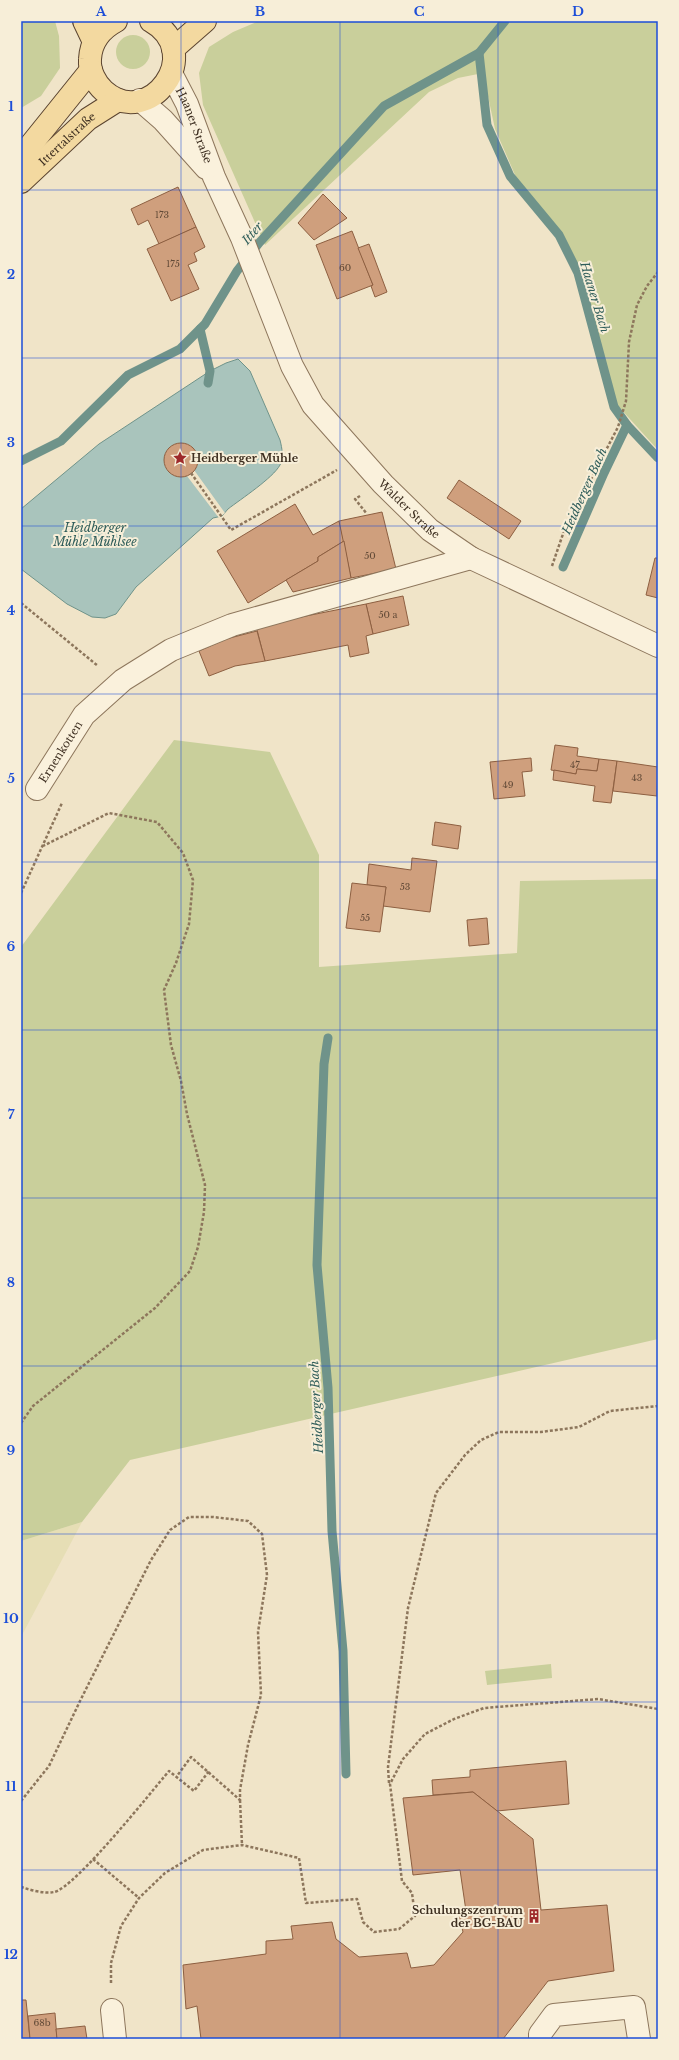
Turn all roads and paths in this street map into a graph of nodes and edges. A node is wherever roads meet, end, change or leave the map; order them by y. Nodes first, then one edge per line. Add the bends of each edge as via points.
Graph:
1 (84, 21) edge
2 (116, 21) edge
3 (151, 21) edge
4 (205, 21) edge
5 (94, 42) junction
6 (173, 49) junction
7 (91, 70) junction
8 (172, 75) junction
9 (118, 100) junction
10 (140, 100) junction
11 (21, 157) edge
12 (214, 176) junction
13 (21, 182) edge
14 (658, 272) edge
15 (256, 274) joint
16 (358, 458) junction
17 (191, 473) dead end
18 (360, 496) dead end
19 (367, 514) dead end
20 (471, 558) junction
21 (543, 593) junction
22 (21, 603) edge
23 (658, 646) edge
24 (118, 683) junction
25 (37, 789) dead end
26 (43, 846) dead end
27 (658, 1406) edge
28 (21, 1423) edge
29 (658, 1709) edge
30 (209, 1772) junction
31 (177, 1776) junction
32 (390, 1784) junction
33 (240, 1800) junction
34 (21, 1801) edge
35 (242, 1845) junction
36 (93, 1859) junction
37 (21, 1887) edge
38 (139, 1898) junction
39 (112, 2010) joint
40 (115, 2039) edge
41 (540, 2039) edge
42 (639, 2039) edge

1 - 5 main road
2 - 5 main road via 100,33
3 - 6 main road via 163,30
4 - 6 main road
5 - 7 main road via 90,53
6 - 8 main road
7 - 9 main road via 101,88
7 - 11 main road, Ittertalstraße
8 - 10 main road via 158,92
8 - 12 street, Haaner Straße via 187,104
9 - 10 main road
9 - 13 main road, Ittertalstraße via 88,119
10 - 12 street, Haaner Straße via 163,120
12 - 15 street, Haaner Straße
14 - 21 path via 646,286 637,305 629,342 626,401 618,427 564,531
15 - 16 street, Walder Straße via 292,366 313,405
16 - 17 path via 231,530
16 - 20 street, Walder Straße via 430,530
18 - 19 path via 355,499
20 - 21 street, Walder Straße
20 - 24 street, Ernenkotten via 232,625 171,650
21 - 23 street, Walder Straße
22 - 24 path
24 - 25 street, Ernenkotten via 84,715
26 - 28 path via 109,813 157,822 183,853 193,880 189,924 164,990 172,1045 205,1185 204,1212 198,1247 190,1271 155,1308 33,1406
27 - 32 path via 610,1411 579,1427 541,1432 499,1432 481,1440 436,1493 408,1608 388,1767
29 - 32 path via 598,1700 484,1708 454,1719 425,1734 402,1759
30 - 31 path via 192,1757
30 - 31 path via 194,1791
30 - 33 path
31 - 36 path via 169,1771
32 - 35 path via 402,1881 412,1893 415,1916 399,1929 374,1932 363,1922 357,1899 306,1903 299,1858
33 - 34 path via 248,1745 261,1695 258,1632 266,1574 262,1534 248,1521 190,1517 170,1530 151,1560 49,1766
33 - 35 path
35 - 38 path via 204,1850 165,1873
36 - 37 path via 63,1889 54,1893
36 - 38 path
38 - 39 path via 121,1926 111,1963
39 - 40 street
41 - 42 street via 540,2034 554,2015 634,2006

